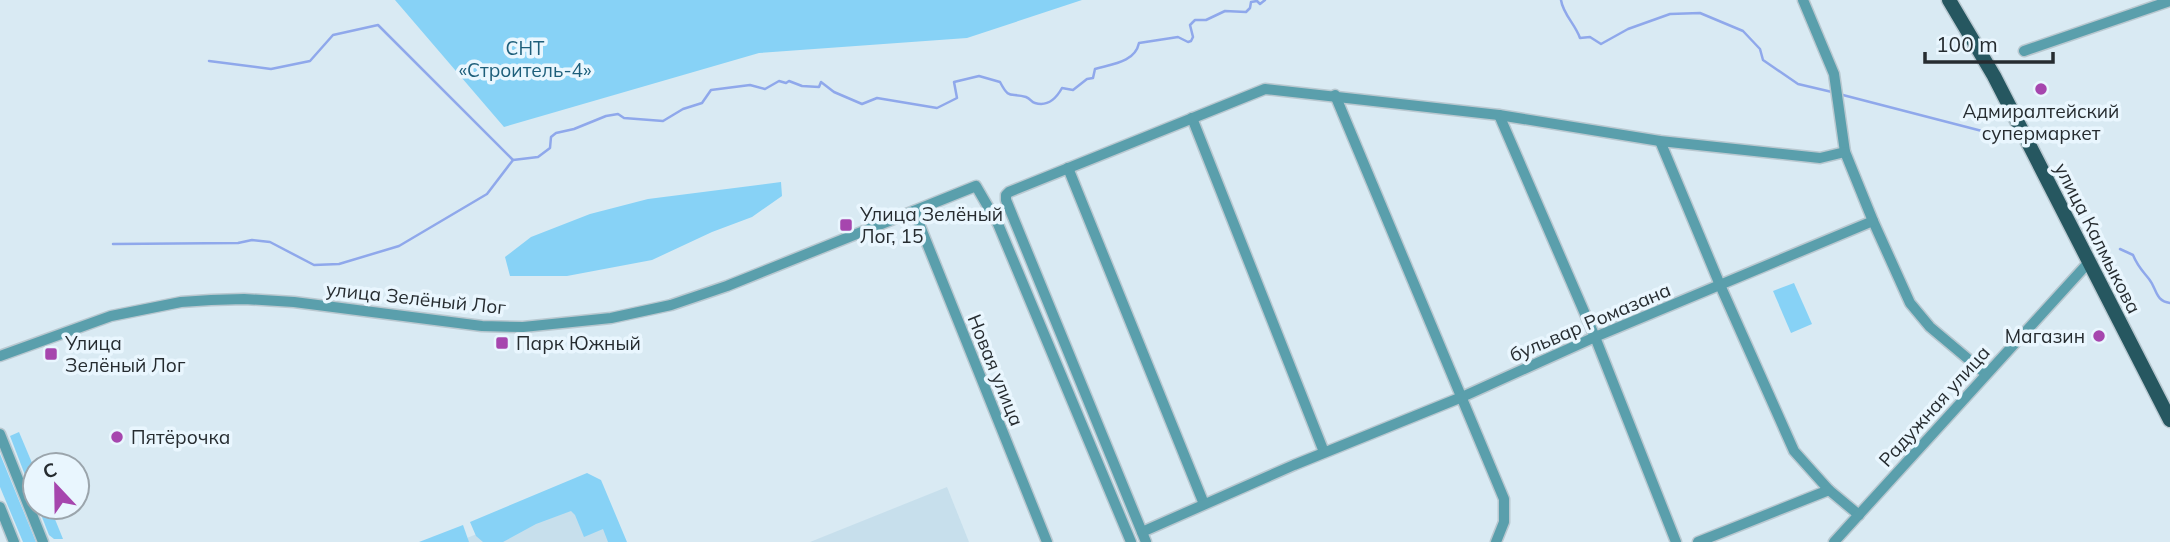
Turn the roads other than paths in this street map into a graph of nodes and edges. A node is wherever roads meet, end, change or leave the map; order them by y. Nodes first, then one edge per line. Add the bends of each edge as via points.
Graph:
1 (1803, 0) edge
2 (1949, 0) edge
3 (2170, 1) edge
4 (2024, 51) dead end
5 (1335, 95) junction
6 (1499, 115) junction
7 (1192, 118) junction
8 (1660, 141) junction
9 (1845, 152) junction
10 (1068, 168) junction
11 (914, 211) junction
12 (1872, 221) junction
13 (2089, 262) junction
14 (1720, 285) junction
15 (1595, 337) junction
16 (1, 357) edge
17 (1986, 374) junction
18 (1462, 397) junction
19 (2170, 421) edge
20 (0, 434) edge
21 (1324, 452) junction
22 (1829, 490) junction
23 (1205, 504) junction
24 (0, 507) edge
25 (1859, 515) junction
26 (1144, 537) edge
27 (14, 542) edge
28 (43, 542) edge
29 (1047, 542) edge
30 (1131, 542) edge
31 (1496, 542) edge
32 (1676, 542) edge
33 (1698, 542) edge
34 (1834, 542) edge

1 - 9 street via 1833,74
2 - 13 main road, улица Калмыкова via 1994,76
3 - 4 street
5 - 6 street
5 - 7 street via 1265,89
5 - 18 street
6 - 8 street
6 - 15 street
7 - 10 street
7 - 21 street
8 - 9 street via 1821,158
8 - 14 street
9 - 12 street
10 - 23 street
10 - 26 street via 1009,192 1005,198
11 - 16 street, улица Зелёный Лог via 727,286 611,318 523,327 482,326 294,302 211,299 111,316
11 - 29 street, Новая улица
11 - 30 street, улица Зелёный Лог via 976,186 998,224
12 - 14 street, бульвар Ромазана
12 - 17 street via 1910,303 1930,327
13 - 17 street, Радужная улица
13 - 19 main road, улица Калмыкова
14 - 15 street, бульвар Ромазана
14 - 22 street via 1794,451
15 - 18 street, бульвар Ромазана
15 - 32 street
17 - 25 street, Радужная улица
18 - 21 street, бульвар Ромазана
18 - 31 street via 1504,499 1504,522
20 - 28 street
21 - 23 street, бульвар Ромазана
22 - 25 street
22 - 33 street
23 - 26 street, бульвар Ромазана
24 - 27 street
25 - 34 street, Радужная улица

